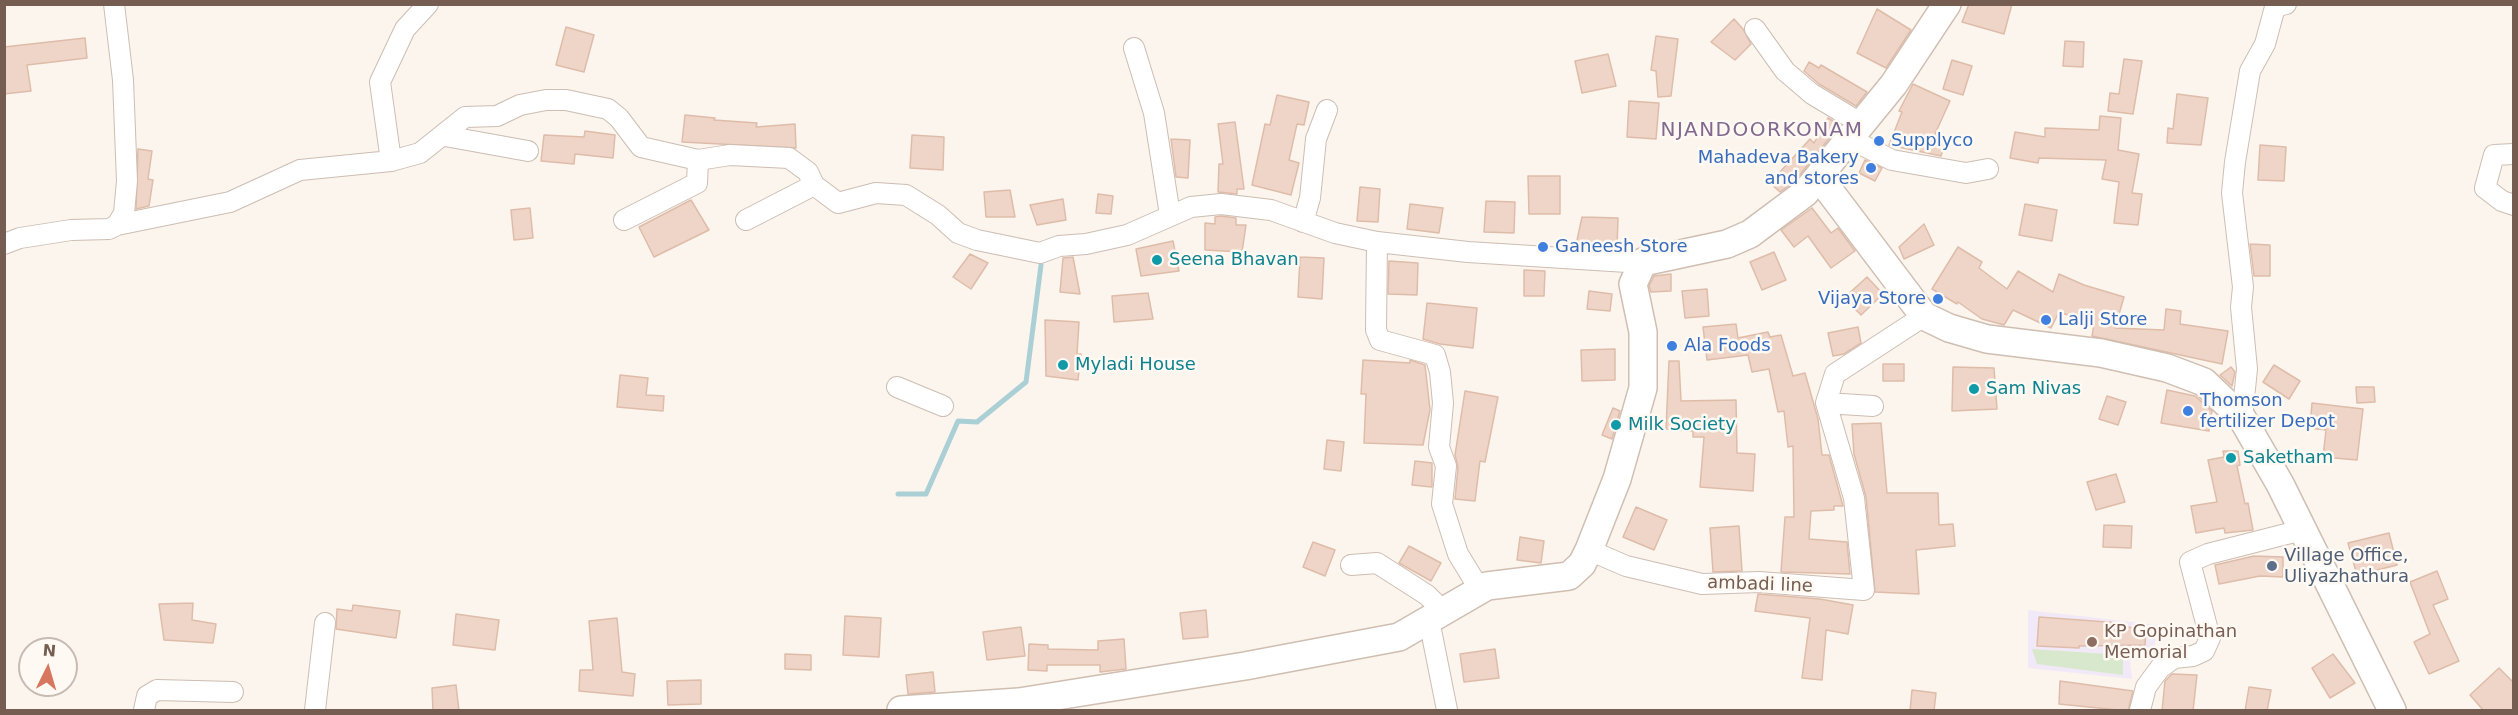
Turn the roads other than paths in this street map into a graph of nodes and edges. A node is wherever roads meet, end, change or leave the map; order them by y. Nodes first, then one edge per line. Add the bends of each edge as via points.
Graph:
1 (114, 4) edge
2 (428, 4) edge
3 (1947, 4) edge
4 (2286, 4) edge
5 (1755, 29) dead end
6 (1134, 48) dead end
7 (1327, 110) dead end
8 (1856, 132) junction
9 (445, 136) junction
10 (528, 151) dead end
11 (2514, 154) edge
12 (698, 160) junction
13 (391, 161) junction
14 (1988, 169) dead end
15 (1819, 177) junction
16 (814, 185) junction
17 (2514, 205) edge
18 (1170, 215) junction
19 (624, 220) dead end
20 (746, 220) dead end
21 (119, 221) junction
22 (1303, 222) junction
23 (1377, 242) junction
24 (4, 244) edge
25 (1640, 269) junction
26 (1924, 316) junction
27 (897, 387) dead end
28 (1826, 403) junction
29 (943, 406) dead end
30 (1873, 406) dead end
31 (2242, 418) junction
32 (2302, 530) junction
33 (1589, 550) junction
34 (1351, 565) dead end
35 (1480, 590) junction
36 (1436, 616) junction
37 (326, 622) dead end
38 (233, 692) dead end
39 (144, 711) edge
40 (315, 711) edge
41 (901, 711) edge
42 (1447, 711) edge
43 (2140, 711) edge
44 (2392, 711) edge

1 - 21 street via 123,80 127,181
2 - 13 street via 405,29 380,82
3 - 8 main road via 1894,84
4 - 31 street via 2275,7 2265,44 2250,71 2235,162 2232,193 2247,369
5 - 8 street via 1785,71
6 - 18 street via 1154,113
7 - 22 street via 1316,139 1310,198
8 - 14 street via 1892,160 1966,173
8 - 15 main road
9 - 10 street
9 - 12 street via 465,117 497,116 520,105 566,100 608,109 640,147
9 - 13 street via 420,153
11 - 17 street via 2494,155 2485,188
12 - 16 street via 730,155 789,158 808,172
12 - 19 street via 697,183
13 - 21 street via 300,170 230,202
15 - 25 main road via 1805,194 1750,234 1727,244 1643,262
15 - 26 main road
16 - 18 street via 838,203 876,193 906,195 929,208 958,233 1040,252 1127,235
16 - 20 street
18 - 22 street via 1191,207 1221,204 1271,210
21 - 24 street via 110,229 71,230
22 - 23 street
23 - 25 street via 1627,262
23 - 35 street via 1376,330 1380,340 1436,355 1443,404 1439,447 1446,466 1442,504 1458,554
25 - 33 main road via 1633,284 1643,332 1643,388 1617,479
26 - 28 street via 1835,374
26 - 31 main road via 1987,339 2101,353 2167,368 2204,382
27 - 29 street
28 - 30 street
28 - 33 street, ambadi line via 1858,520 1864,590 1759,582 1702,584 1626,566
31 - 32 main road
32 - 43 street via 2190,562 2210,638 2204,651 2174,658 2160,668 2146,687
32 - 44 main road
33 - 35 main road via 1569,576
34 - 36 street via 1377,563 1427,595
35 - 36 main road
36 - 41 main road via 1399,637 1245,666 1019,702
36 - 42 street
37 - 40 street
38 - 39 street via 157,690 147,696

